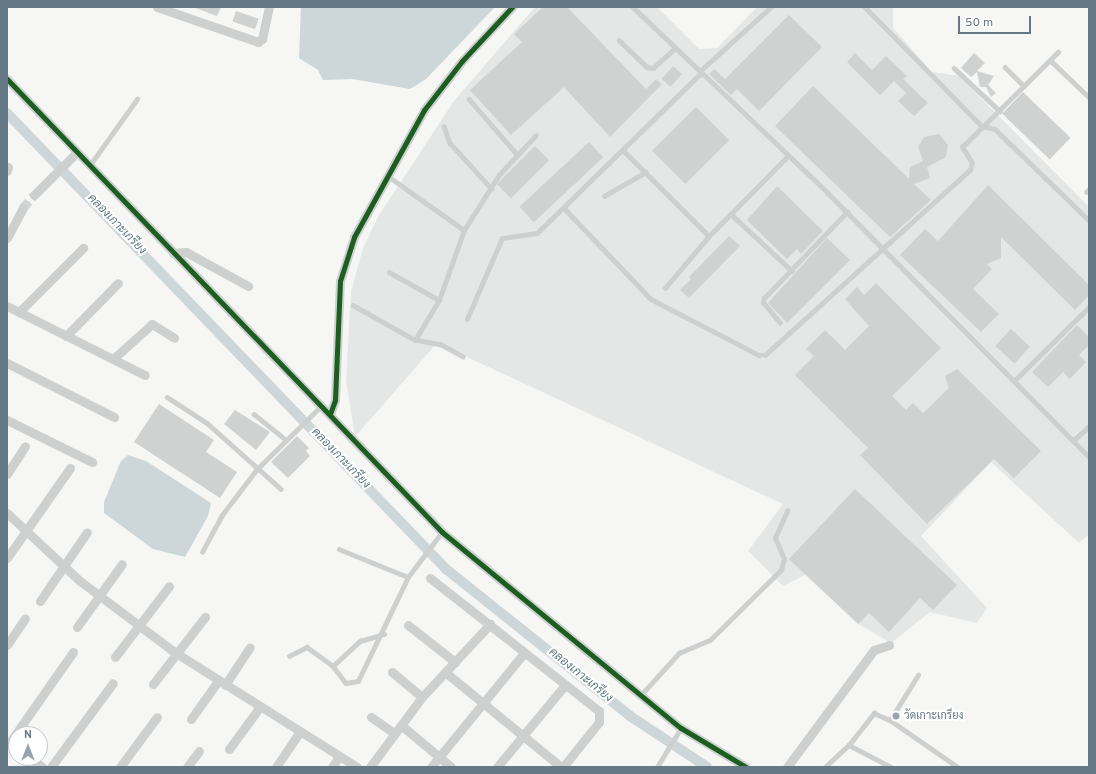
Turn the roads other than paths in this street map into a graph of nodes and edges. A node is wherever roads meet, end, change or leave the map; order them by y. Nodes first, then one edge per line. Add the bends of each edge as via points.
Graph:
1 (157, 7) edge
2 (269, 7) edge
3 (512, 7) edge
4 (633, 7) edge
5 (771, 7) edge
6 (865, 7) edge
7 (619, 40) dead end
8 (675, 48) junction
9 (1058, 52) dead end
10 (1050, 60) junction
11 (1006, 67) dead end
12 (954, 68) dead end
13 (700, 73) junction
14 (7, 79) edge
15 (1024, 86) junction
16 (1089, 97) edge
17 (137, 99) dead end
18 (469, 99) dead end
19 (1000, 110) junction
20 (444, 126) dead end
21 (982, 126) junction
22 (536, 135) dead end
23 (624, 151) junction
24 (77, 152) junction
25 (516, 153) junction
26 (787, 157) junction
27 (90, 166) junction
28 (646, 172) junction
29 (387, 175) junction
30 (492, 189) junction
31 (34, 195) tunnel mouth
32 (604, 196) dead end
33 (23, 208) tunnel mouth
34 (565, 209) junction
35 (847, 212) junction
36 (732, 214) junction
37 (1089, 220) edge
38 (464, 230) junction
39 (709, 236) junction
40 (7, 238) edge
41 (83, 248) dead end
42 (884, 249) junction
43 (173, 253) junction
44 (792, 271) junction
45 (389, 272) dead end
46 (118, 283) dead end
47 (248, 286) dead end
48 (665, 288) dead end
49 (439, 300) junction
50 (353, 305) dead end
51 (7, 306) edge
52 (1089, 307) edge
53 (19, 312) junction
54 (467, 319) dead end
55 (780, 323) dead end
56 (66, 336) junction
57 (174, 338) dead end
58 (415, 340) junction
59 (463, 357) dead end
60 (113, 359) junction
61 (7, 363) edge
62 (145, 375) dead end
63 (1014, 381) junction
64 (167, 397) dead end
65 (319, 408) junction
66 (254, 414) dead end
67 (330, 414) junction
68 (114, 416) dead end
69 (7, 420) edge
70 (1089, 426) edge
71 (285, 439) junction
72 (1073, 441) junction
73 (25, 446) dead end
74 (1089, 457) edge
75 (92, 462) dead end
76 (70, 468) dead end
77 (257, 469) junction
78 (7, 474) edge
79 (281, 489) dead end
80 (787, 511) dead end
81 (7, 513) edge
82 (27, 528) junction
83 (87, 532) dead end
84 (442, 532) junction
85 (339, 549) dead end
86 (202, 552) dead end
87 (7, 558) edge
88 (122, 564) dead end
89 (64, 565) junction
90 (408, 577) junction
91 (430, 578) dead end
92 (169, 586) dead end
93 (98, 594) junction
94 (40, 601) dead end
95 (205, 616) dead end
96 (25, 618) dead end
97 (139, 624) junction
98 (490, 624) junction
99 (408, 625) dead end
100 (77, 627) dead end
101 (384, 634) junction
102 (7, 645) edge
103 (889, 645) dead end
104 (250, 647) dead end
105 (73, 652) dead end
106 (176, 653) junction
107 (524, 653) junction
108 (115, 656) dead end
109 (290, 656) dead end
110 (455, 662) junction
111 (333, 666) junction
112 (392, 672) dead end
113 (445, 672) junction
114 (918, 676) dead end
115 (114, 683) dead end
116 (221, 683) junction
117 (153, 684) dead end
118 (565, 685) junction
119 (641, 695) junction
120 (422, 697) junction
121 (482, 704) junction
122 (259, 708) junction
123 (157, 717) dead end
124 (371, 717) dead end
125 (191, 719) dead end
126 (890, 720) junction
127 (401, 725) junction
128 (22, 726) edge
129 (679, 731) junction
130 (299, 733) junction
131 (395, 734) junction
132 (523, 736) junction
133 (849, 745) junction
134 (229, 749) dead end
135 (199, 751) dead end
136 (339, 757) junction
137 (440, 757) junction
138 (51, 767) edge
139 (120, 767) edge
140 (187, 767) edge
141 (276, 767) edge
142 (332, 767) edge
143 (357, 767) edge
144 (370, 767) edge
145 (431, 767) edge
146 (451, 767) edge
147 (497, 767) edge
148 (562, 767) edge
149 (657, 767) edge
150 (746, 767) edge
151 (787, 767) edge
152 (825, 767) edge
153 (891, 767) edge
154 (958, 767) edge

1 - 2 street via 258,42 262,40
3 - 29 street via 441,87 420,116
4 - 8 lane
5 - 13 lane
6 - 21 lane
7 - 8 lane via 647,67 653,68
8 - 13 lane
9 - 10 lane
10 - 15 lane
10 - 16 lane
11 - 15 lane
12 - 19 lane
13 - 23 lane
13 - 26 lane
14 - 24 street
15 - 19 lane
17 - 27 lane
18 - 25 lane
19 - 21 lane
20 - 30 lane via 450,143
21 - 37 lane via 995,128
21 - 42 lane via 962,148 972,163 970,170
22 - 25 lane
23 - 28 lane
23 - 34 lane
24 - 27 street
24 - 31 street
25 - 30 lane
26 - 35 lane
26 - 36 lane
27 - 43 street
28 - 32 lane
28 - 39 lane
29 - 38 lane
29 - 67 street via 344,262 338,303 335,400
30 - 38 lane
33 - 40 street
34 - 42 lane via 650,299 760,355 765,355
34 - 54 lane via 537,234 502,238
35 - 42 lane
35 - 44 lane
36 - 39 lane
36 - 44 lane
38 - 49 lane
39 - 48 lane
41 - 53 street
42 - 63 lane
43 - 47 street via 186,252
43 - 65 street
44 - 55 lane via 764,298 763,303
45 - 49 lane
46 - 56 street
49 - 58 lane
50 - 58 lane
51 - 53 street
52 - 63 lane
53 - 56 street
56 - 60 street
57 - 60 street via 152,324
58 - 59 lane via 441,345
60 - 62 street
61 - 68 street
63 - 72 lane
64 - 77 lane via 207,423
65 - 67 street
65 - 71 lane
66 - 71 lane
67 - 84 street
69 - 75 street
70 - 72 lane
71 - 77 lane
72 - 74 lane
73 - 78 street
76 - 82 street
77 - 79 lane
77 - 86 lane via 222,515
80 - 119 lane via 774,538 784,559 781,570 710,640 679,653
81 - 82 street
82 - 87 street
82 - 89 street
83 - 89 street
84 - 90 lane
84 - 119 street
85 - 90 lane
88 - 93 street
89 - 93 street
89 - 94 street
90 - 101 lane
91 - 98 street
92 - 97 street
93 - 97 street
93 - 100 street
95 - 106 street
96 - 102 street
97 - 106 street
97 - 108 street
98 - 107 street
98 - 110 street
99 - 110 street
101 - 111 lane via 360,641
101 - 111 lane via 358,681 346,683
103 - 151 street via 874,650
104 - 116 street
105 - 128 street
106 - 116 street
106 - 117 street
107 - 118 street
107 - 121 street
109 - 111 lane via 296,650 307,647
110 - 113 street
112 - 120 street
113 - 120 street
113 - 121 street
114 - 126 lane
115 - 138 street
116 - 122 street
116 - 125 street
118 - 132 street
118 - 148 street via 599,711 601,718
119 - 129 street
120 - 127 street
121 - 132 street
121 - 137 street
122 - 130 street
122 - 134 street
123 - 139 street
124 - 131 street
126 - 133 lane via 877,713 872,714
126 - 154 lane
127 - 131 street
127 - 137 street
129 - 149 lane
129 - 150 street
130 - 136 street
130 - 141 street
131 - 144 street
132 - 147 street
132 - 148 street
133 - 152 lane
133 - 153 lane
135 - 140 street
136 - 142 street
136 - 143 street
137 - 145 street
137 - 146 street

